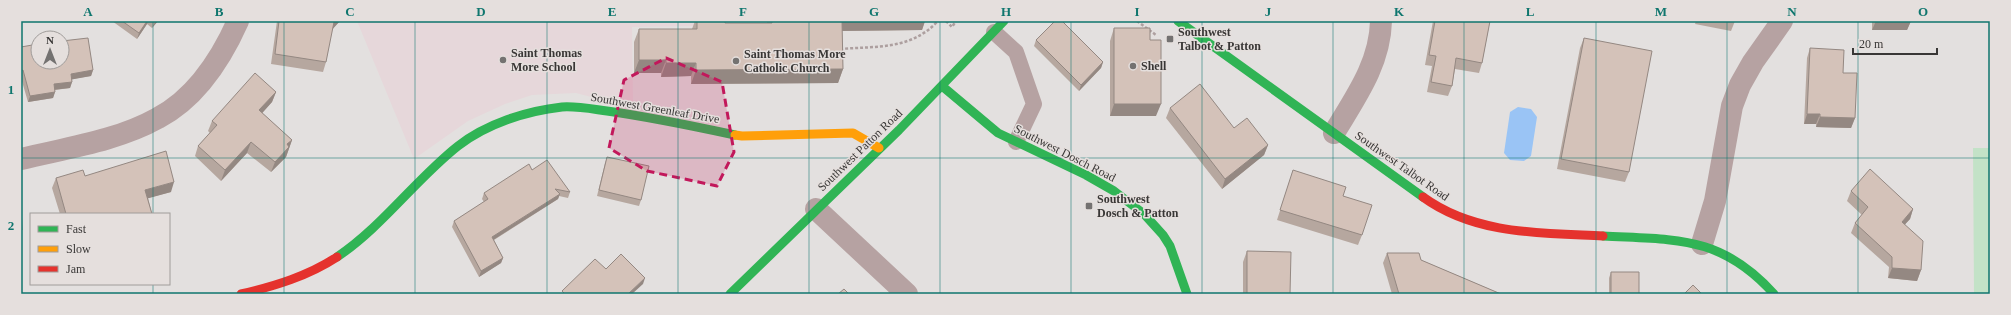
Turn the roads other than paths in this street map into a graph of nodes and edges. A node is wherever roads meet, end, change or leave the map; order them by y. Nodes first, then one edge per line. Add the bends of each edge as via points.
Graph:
1 (238, 21) edge
2 (1178, 21) edge
3 (1381, 21) edge
4 (1782, 21) edge
5 (999, 26) edge
6 (942, 86) junction
7 (1334, 134) junction
8 (1016, 142) junction
9 (878, 148) junction
10 (21, 158) edge
11 (816, 209) junction
12 (1702, 244) junction
13 (241, 294) edge
14 (730, 294) edge
15 (907, 294) edge
16 (1187, 294) edge
17 (1774, 294) edge

1 - 10 street via 214,66 194,90 158,118 91,142
2 - 7 street, Southwest Talbot Road
3 - 7 street via 1381,39 1371,71
4 - 12 street via 1743,79 1732,106 1715,200
5 - 6 street, Southwest Patton Road
5 - 8 lane via 1016,52 1034,104
6 - 8 street, Southwest Dosch Road via 998,133
6 - 9 street, Southwest Patton Road
7 - 12 street, Southwest Talbot Road via 1428,200 1468,221 1519,232 1678,240
8 - 16 street, Southwest Dosch Road via 1093,179 1144,214 1170,246
9 - 11 street, Southwest Patton Road
9 - 13 street, Southwest Greenleaf Drive via 853,133 742,136 585,108 562,107 529,112 487,128 458,146 361,237 326,264 276,286
11 - 14 street, Southwest Patton Road
11 - 15 street
12 - 17 street, Southwest Talbot Road via 1742,262

